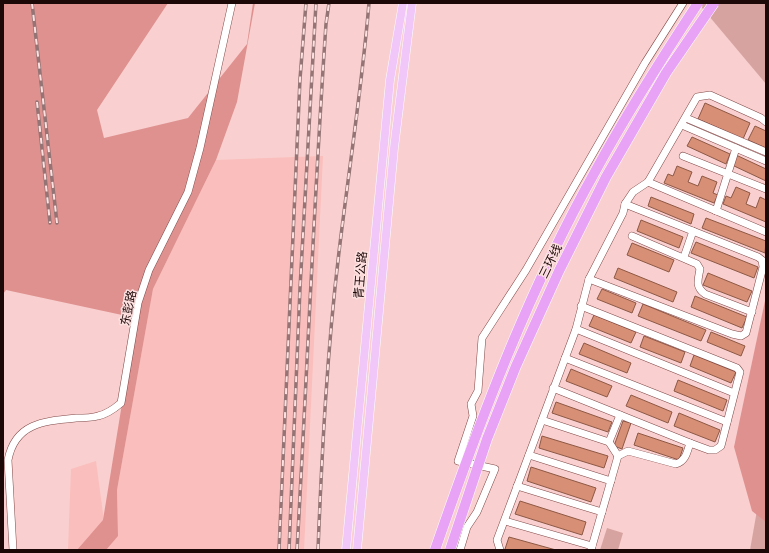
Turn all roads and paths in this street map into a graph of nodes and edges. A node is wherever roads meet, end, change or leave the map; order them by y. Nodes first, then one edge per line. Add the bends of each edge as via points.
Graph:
1 (232, 3) edge
2 (403, 3) edge
3 (412, 3) edge
4 (683, 3) edge
5 (698, 3) edge
6 (714, 3) edge
7 (686, 118) junction
8 (766, 122) edge
9 (682, 125) junction
10 (736, 148) junction
11 (766, 152) edge
12 (683, 156) dead end
13 (766, 161) edge
14 (728, 174) junction
15 (648, 182) junction
16 (766, 189) edge
17 (625, 204) junction
18 (716, 211) junction
19 (693, 231) junction
20 (766, 232) edge
21 (632, 236) dead end
22 (684, 257) junction
23 (589, 279) junction
24 (581, 306) junction
25 (752, 312) junction
26 (576, 329) junction
27 (565, 358) junction
28 (554, 388) junction
29 (734, 393) junction
30 (620, 415) junction
31 (542, 420) junction
32 (727, 422) junction
33 (609, 442) junction
34 (690, 443) junction
35 (529, 456) junction
36 (618, 456) junction
37 (611, 481) junction
38 (517, 486) junction
39 (602, 512) junction
40 (504, 521) junction
41 (591, 548) edge
42 (13, 550) edge
43 (346, 550) edge
44 (356, 550) edge
45 (435, 550) edge
46 (450, 550) edge
47 (460, 550) edge
48 (500, 550) edge

1 - 42 street, 东彭路 via 188,192 149,270 138,303 121,403 113,410 97,417 40,424 19,434 10,450 8,460
2 - 43 main road, 青王公路 via 390,80
3 - 44 main road, 青王公路 via 394,148
4 - 47 street via 645,63 526,270 482,338 478,391 471,404 473,416 458,461 495,470 477,512 467,527
5 - 45 highway, 三环线, bridge via 655,68 595,171 548,265 478,426
6 - 46 highway, 三环线, bridge via 666,73 617,158 559,271 516,366 487,439
7 - 8 street via 697,97 706,94
7 - 9 street
7 - 11 street
9 - 10 street
9 - 15 street
10 - 13 street
10 - 14 street
12 - 14 street
14 - 16 street
14 - 18 street
15 - 17 street via 632,192
15 - 18 street
17 - 19 street
17 - 23 street via 623,213
18 - 20 street
19 - 22 street
19 - 25 street via 762,260 763,267
21 - 22 street
22 - 25 street via 697,264 700,269 697,283 705,294
23 - 24 street
23 - 25 street via 741,336 746,333
24 - 26 street
24 - 29 street via 737,368 740,372
26 - 27 street
26 - 29 street
27 - 28 street
27 - 32 street
28 - 30 street
28 - 31 street
29 - 32 street
30 - 33 street
30 - 34 street
31 - 33 street
31 - 35 street
32 - 34 street via 721,446 715,450
33 - 36 street
34 - 36 street via 682,463 676,464 628,450
35 - 37 street
35 - 38 street
36 - 37 street
37 - 39 street
38 - 39 street
38 - 40 street
39 - 41 street
40 - 41 street
40 - 48 street via 497,540

